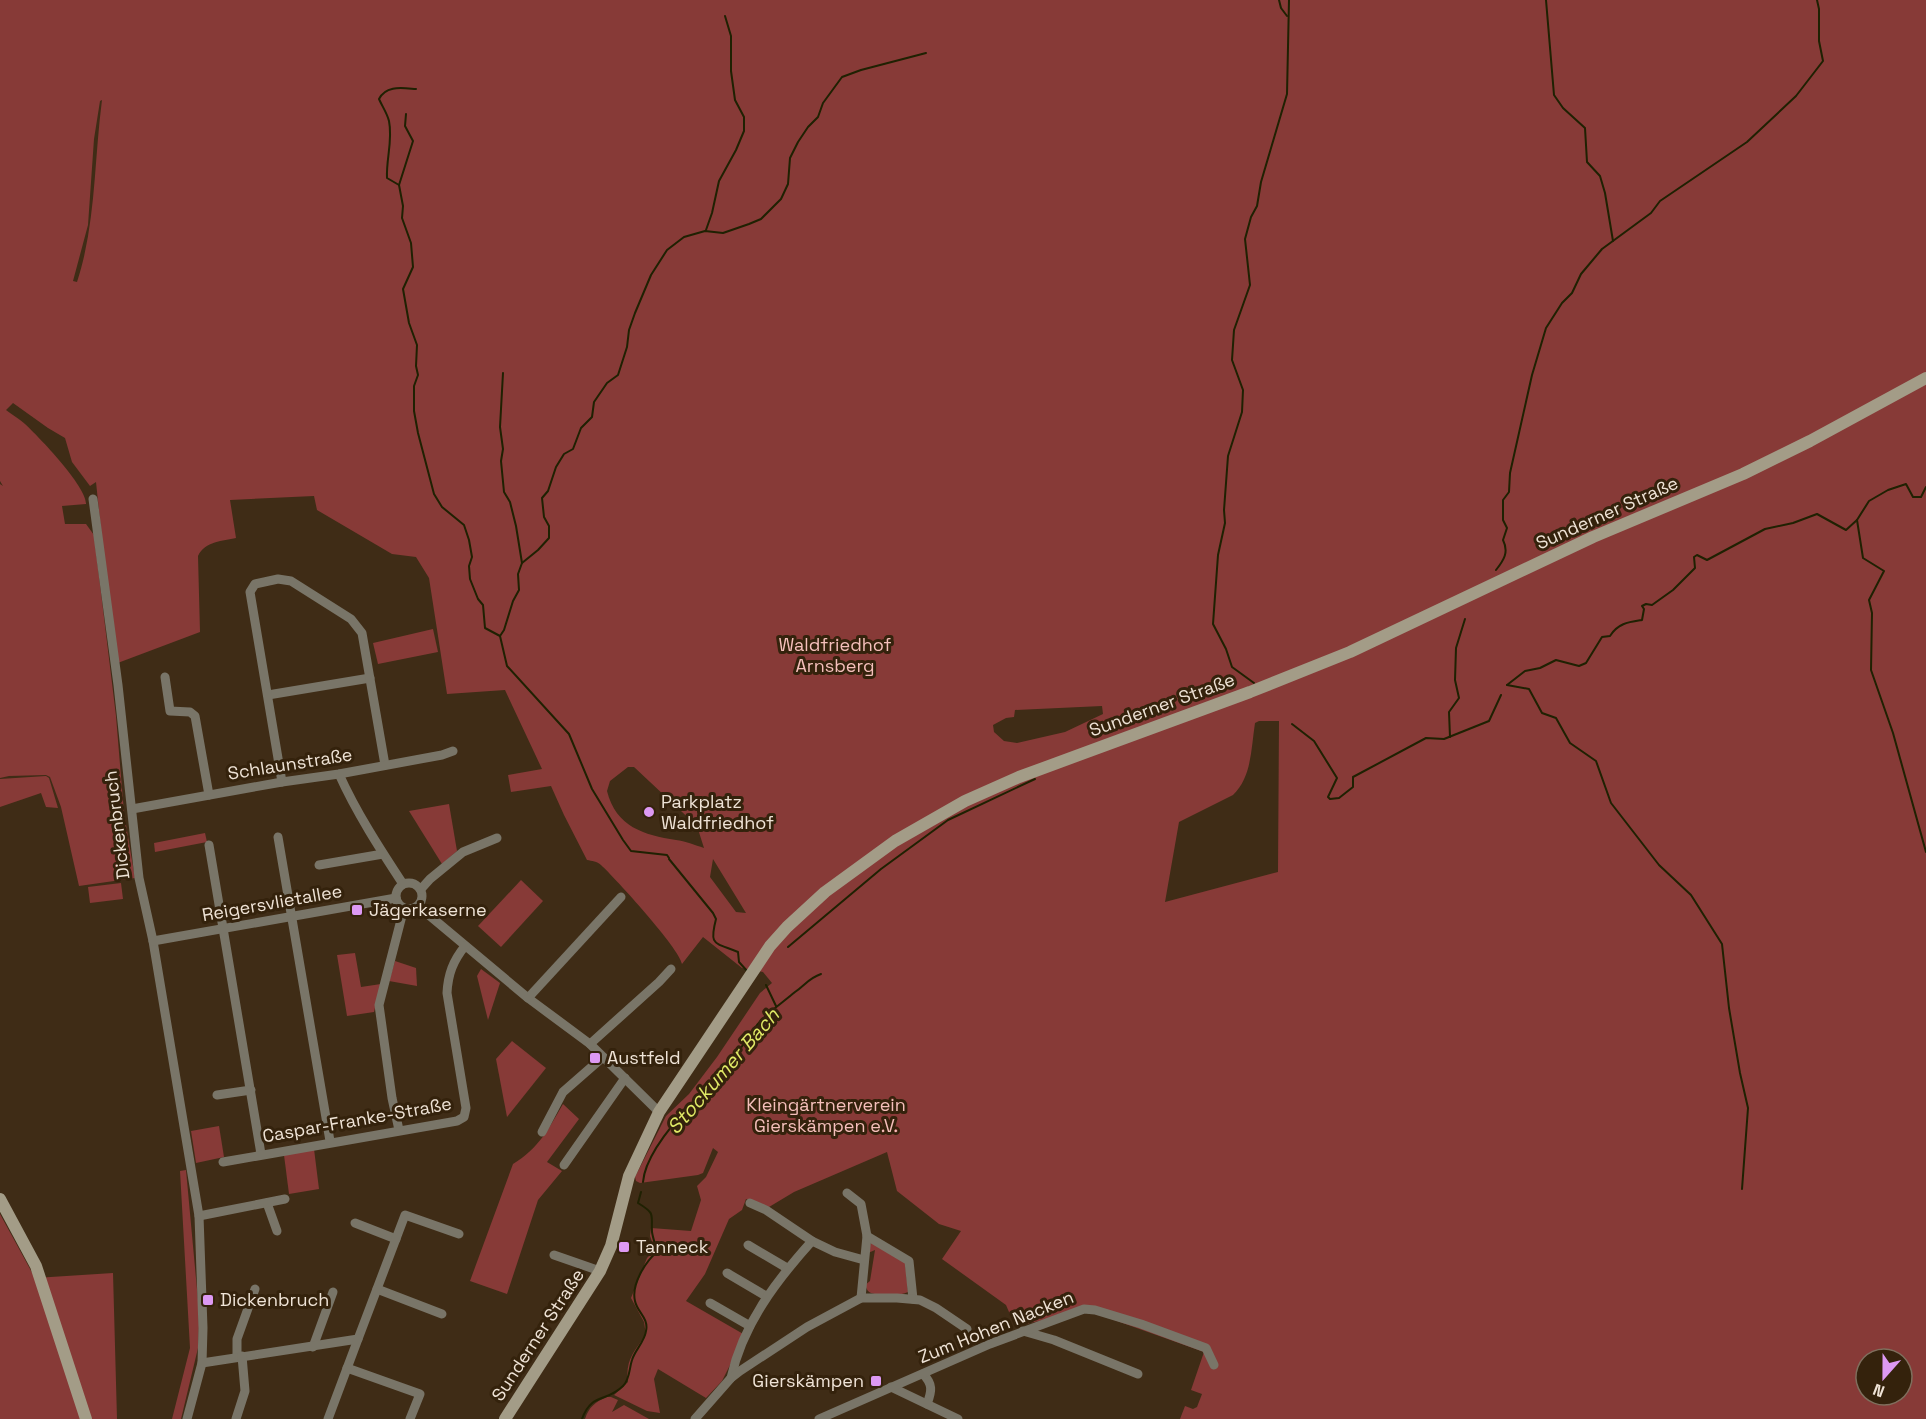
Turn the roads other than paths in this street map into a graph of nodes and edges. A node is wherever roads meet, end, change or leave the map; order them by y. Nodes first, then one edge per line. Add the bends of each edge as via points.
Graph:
1 (1926, 378) edge
2 (93, 499) dead end
3 (165, 677) dead end
4 (370, 678) junction
5 (268, 695) junction
6 (453, 751) dead end
7 (385, 765) junction
8 (339, 774) junction
9 (282, 782) junction
10 (209, 795) junction
11 (132, 809) junction
12 (278, 837) dead end
13 (497, 838) dead end
14 (209, 845) dead end
15 (383, 854) junction
16 (319, 865) dead end
17 (403, 884) junction
18 (421, 889) junction
19 (621, 897) dead end
20 (396, 898) junction
21 (418, 906) junction
22 (404, 908) junction
23 (291, 915) junction
24 (222, 927) junction
25 (153, 941) junction
26 (465, 946) junction
27 (671, 969) dead end
28 (528, 998) junction
29 (590, 1044) junction
30 (603, 1056) junction
31 (625, 1078) junction
32 (251, 1090) junction
33 (217, 1095) dead end
34 (659, 1112) junction
35 (399, 1130) junction
36 (542, 1132) dead end
37 (330, 1142) junction
38 (261, 1154) junction
39 (223, 1162) dead end
40 (564, 1165) dead end
41 (847, 1193) dead end
42 (0, 1199) edge
43 (285, 1199) dead end
44 (267, 1203) junction
45 (750, 1203) dead end
46 (199, 1216) junction
47 (355, 1223) dead end
48 (278, 1231) dead end
49 (459, 1234) dead end
50 (867, 1236) junction
51 (396, 1239) junction
52 (812, 1241) junction
53 (748, 1245) dead end
54 (554, 1255) dead end
55 (864, 1260) junction
56 (788, 1268) junction
57 (600, 1270) junction
58 (727, 1274) dead end
59 (255, 1289) dead end
60 (377, 1289) junction
61 (333, 1292) dead end
62 (766, 1296) junction
63 (861, 1298) junction
64 (913, 1299) junction
65 (710, 1303) dead end
66 (442, 1314) dead end
67 (750, 1326) junction
68 (967, 1329) dead end
69 (1023, 1331) junction
70 (358, 1339) junction
71 (313, 1347) junction
72 (239, 1357) junction
73 (202, 1363) junction
74 (1214, 1365) dead end
75 (347, 1368) junction
76 (923, 1374) junction
77 (1138, 1374) dead end
78 (731, 1378) junction
79 (891, 1387) junction
80 (927, 1404) junction
81 (86, 1419) edge
82 (187, 1419) edge
83 (236, 1419) edge
84 (328, 1419) edge
85 (410, 1419) edge
86 (506, 1419) edge
87 (695, 1419) edge
88 (819, 1419) edge
89 (958, 1419) edge

1 - 34 main road, Sunderner Straße via 1743,474 1593,537 1350,652 1019,777 938,815 859,865 779,935
2 - 11 street, Dickenbruch
3 - 10 street via 170,711 195,716
4 - 5 street
4 - 5 street via 364,638 356,623 291,581 278,579 255,585 250,592
4 - 7 street
5 - 9 street
6 - 7 street, Schlaunstraße
7 - 8 street, Schlaunstraße
8 - 9 street, Schlaunstraße
8 - 15 street
9 - 10 street, Schlaunstraße
10 - 11 street, Schlaunstraße
11 - 25 street, Dickenbruch via 139,878
12 - 23 street
13 - 18 street via 463,852
14 - 24 street
15 - 16 street
15 - 17 street
17 - 18 street via 411,882
17 - 20 street
18 - 21 street via 423,898
19 - 28 street
20 - 22 street
20 - 23 street, Reigersvlietallee
21 - 22 street
21 - 26 street
22 - 35 street via 379,1005
23 - 24 street, Reigersvlietallee
23 - 37 street
24 - 25 street, Reigersvlietallee
24 - 32 street
25 - 46 street, Dickenbruch
26 - 28 street
26 - 35 street, Caspar-Franke-Straße via 451,968 447,993 466,1113 461,1119
27 - 29 street
28 - 29 street
29 - 30 street
30 - 31 street
30 - 36 street via 563,1092
31 - 34 street
31 - 40 street
32 - 33 street
32 - 38 street
34 - 57 main road, Sunderner Straße via 629,1176 611,1246
35 - 37 street, Caspar-Franke-Straße
37 - 38 street, Caspar-Franke-Straße
38 - 39 street, Caspar-Franke-Straße
41 - 50 street via 861,1204
42 - 81 main road via 36,1266
43 - 44 street
44 - 46 street
44 - 48 street
45 - 52 street
46 - 73 street, Dickenbruch
47 - 51 street
49 - 51 street via 405,1215
50 - 55 street
50 - 64 street via 909,1261
51 - 60 street
52 - 55 street
52 - 56 street
53 - 56 street
54 - 57 street, Sunderner Straße
55 - 63 street
56 - 62 street
57 - 86 main road, Sunderner Straße
58 - 62 street
59 - 72 street via 237,1339
60 - 66 street
60 - 70 street
61 - 71 street
62 - 67 street
63 - 64 street
63 - 78 street via 807,1327
64 - 68 street via 936,1308
65 - 67 street
67 - 78 street
69 - 74 street, Zum Hohen Nacken via 1078,1311 1095,1310 1206,1348
69 - 76 street, Zum Hohen Nacken
69 - 77 street
70 - 71 street
70 - 75 street
71 - 72 street
72 - 73 street
72 - 83 street via 245,1391
73 - 82 street, Dickenbruch
75 - 84 street
75 - 85 street via 420,1394
76 - 79 street, Zum Hohen Nacken
76 - 80 street via 932,1391
78 - 87 street
79 - 80 street
79 - 88 street, Zum Hohen Nacken
80 - 89 street

